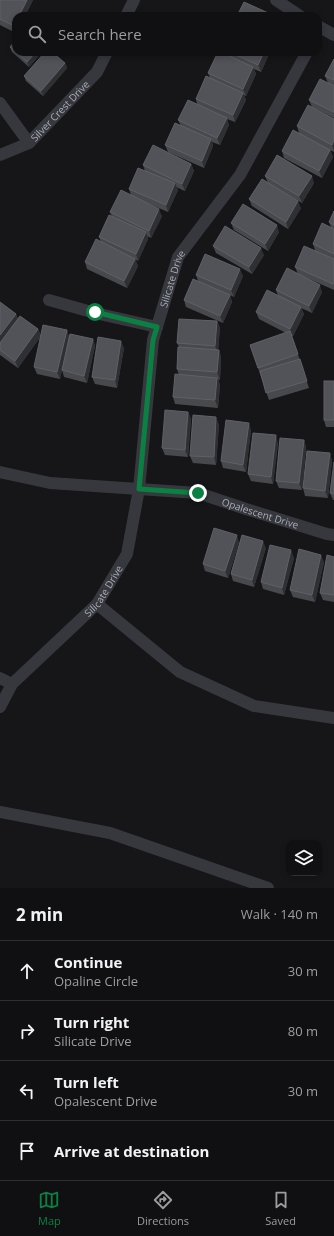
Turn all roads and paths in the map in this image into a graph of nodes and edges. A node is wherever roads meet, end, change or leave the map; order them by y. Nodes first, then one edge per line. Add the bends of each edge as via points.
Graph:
1 (134, 0) edge
2 (276, 0) edge
3 (128, 12) edge
4 (294, 12) edge
5 (322, 30) edge
6 (334, 35) edge
7 (105, 56) edge
8 (306, 56) edge
9 (0, 103) edge
10 (29, 143) junction
11 (0, 155) edge
12 (49, 300) dead end
13 (157, 327) junction
14 (0, 472) edge
15 (139, 489) junction
16 (334, 535) edge
17 (97, 604) junction
18 (0, 678) edge
19 (12, 684) junction
20 (0, 707) edge
21 (334, 718) edge
22 (0, 812) edge
23 (268, 888) edge

1 - 3 street
2 - 4 street
5 - 6 street
7 - 10 street, Silver Crest Drive via 97,72
8 - 13 street, Silicate Drive via 240,175 178,257
9 - 10 street
10 - 11 street, Silver Crest Drive
12 - 13 street
13 - 15 street, Silicate Drive via 153,340
14 - 15 street, Opalescent Drive via 50,483
15 - 16 street, Opalescent Drive via 198,493 246,510
15 - 17 street, Silicate Drive via 128,554
17 - 19 street, Silicate Drive
17 - 21 street via 180,672 254,706
18 - 19 street
19 - 20 street, Silicate Drive
22 - 23 street via 110,833

